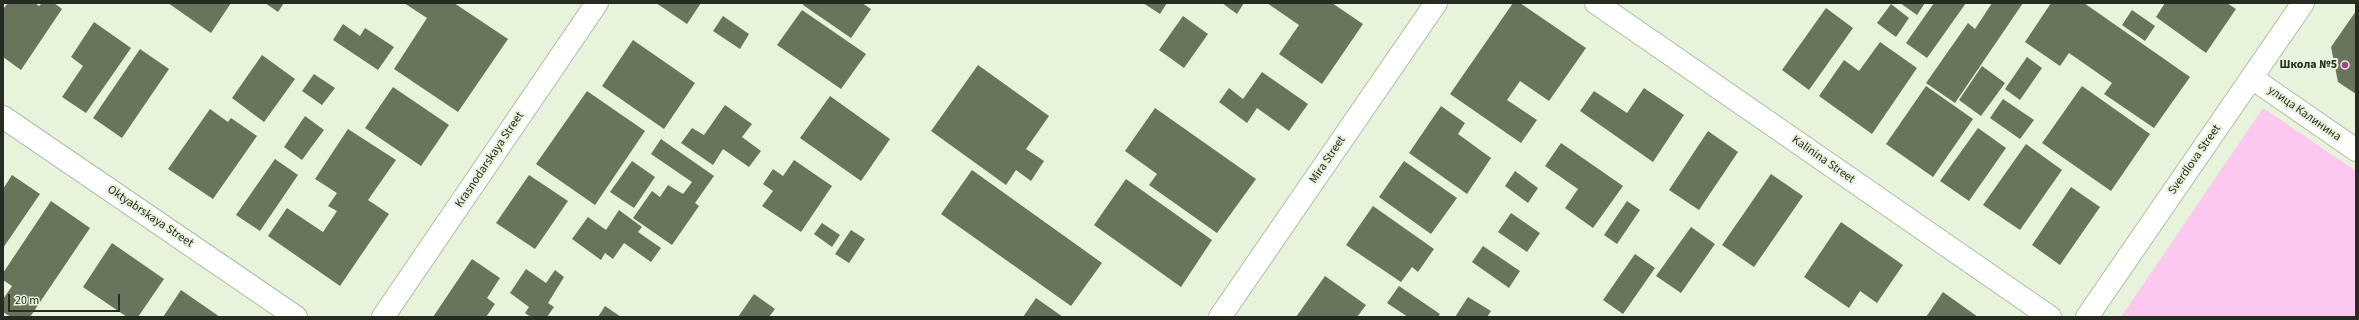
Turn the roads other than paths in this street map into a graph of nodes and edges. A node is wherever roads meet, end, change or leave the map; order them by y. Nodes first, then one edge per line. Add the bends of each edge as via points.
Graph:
1 (597, 3) edge
2 (1436, 3) edge
3 (1596, 3) edge
4 (2303, 3) edge
5 (2252, 78) junction
6 (3, 117) edge
7 (2356, 150) edge
8 (296, 317) edge
9 (384, 317) edge
10 (1220, 317) edge
11 (2050, 317) edge
12 (2087, 317) edge

1 - 9 street, Krasnodarskaya Street
2 - 10 street, Mira Street
3 - 11 street, Kalinina Street
4 - 5 street, Sverdlova Street
5 - 7 street, улица Калинина
5 - 12 street, Sverdlova Street
6 - 8 street, Oktyabrskaya Street

